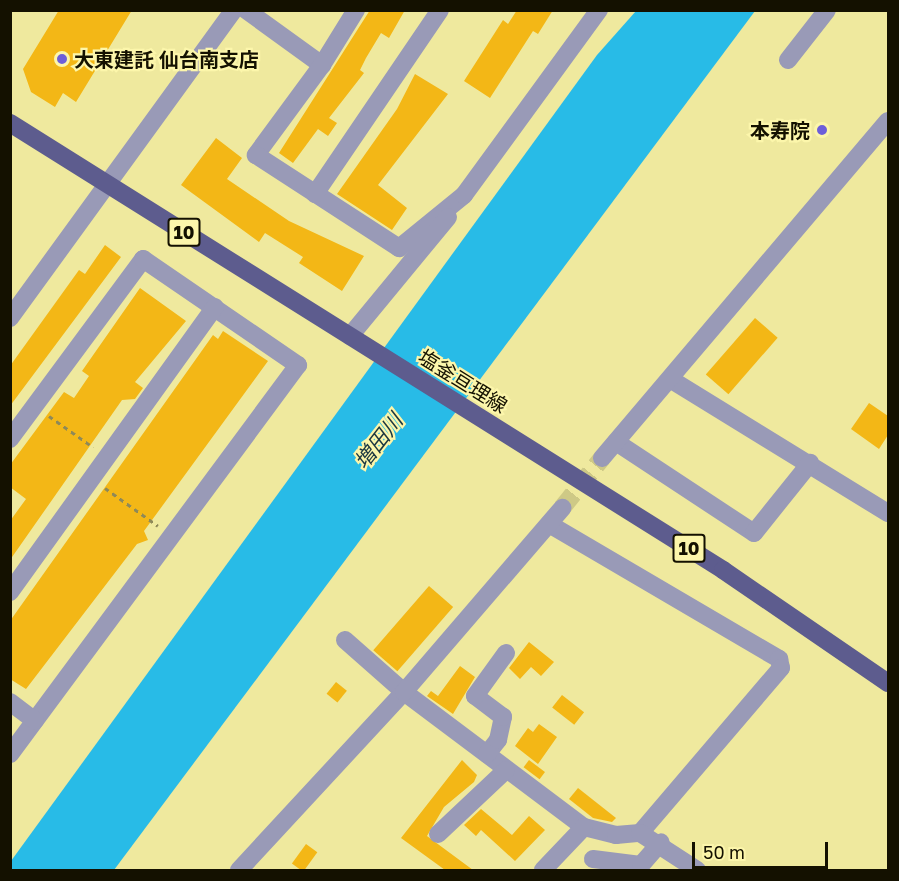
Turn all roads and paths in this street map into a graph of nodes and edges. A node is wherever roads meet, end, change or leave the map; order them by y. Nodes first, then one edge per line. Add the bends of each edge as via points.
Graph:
1 (234, 10) edge
2 (246, 10) edge
3 (356, 10) edge
4 (440, 10) edge
5 (599, 10) edge
6 (827, 10) edge
7 (788, 60) dead end
8 (322, 65) junction
9 (888, 121) edge
10 (10, 123) edge
11 (107, 184) junction
12 (315, 194) junction
13 (464, 195) junction
14 (215, 307) junction
15 (10, 318) edge
16 (353, 339) junction
17 (670, 380) junction
18 (35, 407) junction
19 (10, 439) edge
20 (616, 442) junction
21 (109, 458) junction
22 (602, 458) tunnel mouth
23 (810, 463) junction
24 (92, 479) junction
25 (562, 508) tunnel mouth
26 (888, 513) edge
27 (549, 524) junction
28 (172, 536) junction
29 (10, 592) edge
30 (345, 640) dead end
31 (506, 653) dead end
32 (888, 682) edge
33 (404, 692) junction
34 (10, 702) edge
35 (35, 721) junction
36 (10, 754) edge
37 (487, 754) junction
38 (506, 770) junction
39 (584, 826) junction
40 (640, 832) junction
41 (438, 834) dead end
42 (661, 842) junction
43 (593, 859) dead end
44 (239, 870) edge
45 (543, 870) edge
46 (697, 870) edge

1 - 11 street
2 - 8 street
3 - 8 street
4 - 12 street
5 - 13 street
6 - 7 street
8 - 12 street via 256,155
9 - 17 street
10 - 11 main road, 塩釜亘理線 / 10
11 - 15 street
11 - 16 main road, 塩釜亘理線 / 10
12 - 13 street via 399,248
13 - 16 street
14 - 18 street via 143,259
14 - 21 street
14 - 28 street via 298,365
16 - 32 main road, 塩釜亘理線 / 10 via 830,639
17 - 20 street
17 - 23 street
18 - 19 street
18 - 21 path
20 - 22 street
20 - 23 street via 754,533
21 - 24 street
23 - 26 street
24 - 28 path
24 - 29 street
25 - 27 street
27 - 33 street
27 - 40 street via 779,659 781,668
28 - 35 street
30 - 33 street
31 - 37 street via 475,696 503,717 498,740
33 - 37 street
33 - 44 street
34 - 35 street
35 - 36 street
37 - 38 street
38 - 39 street
38 - 41 street
39 - 40 street via 616,836
39 - 45 street
40 - 42 street
42 - 43 street via 641,865
42 - 46 street

